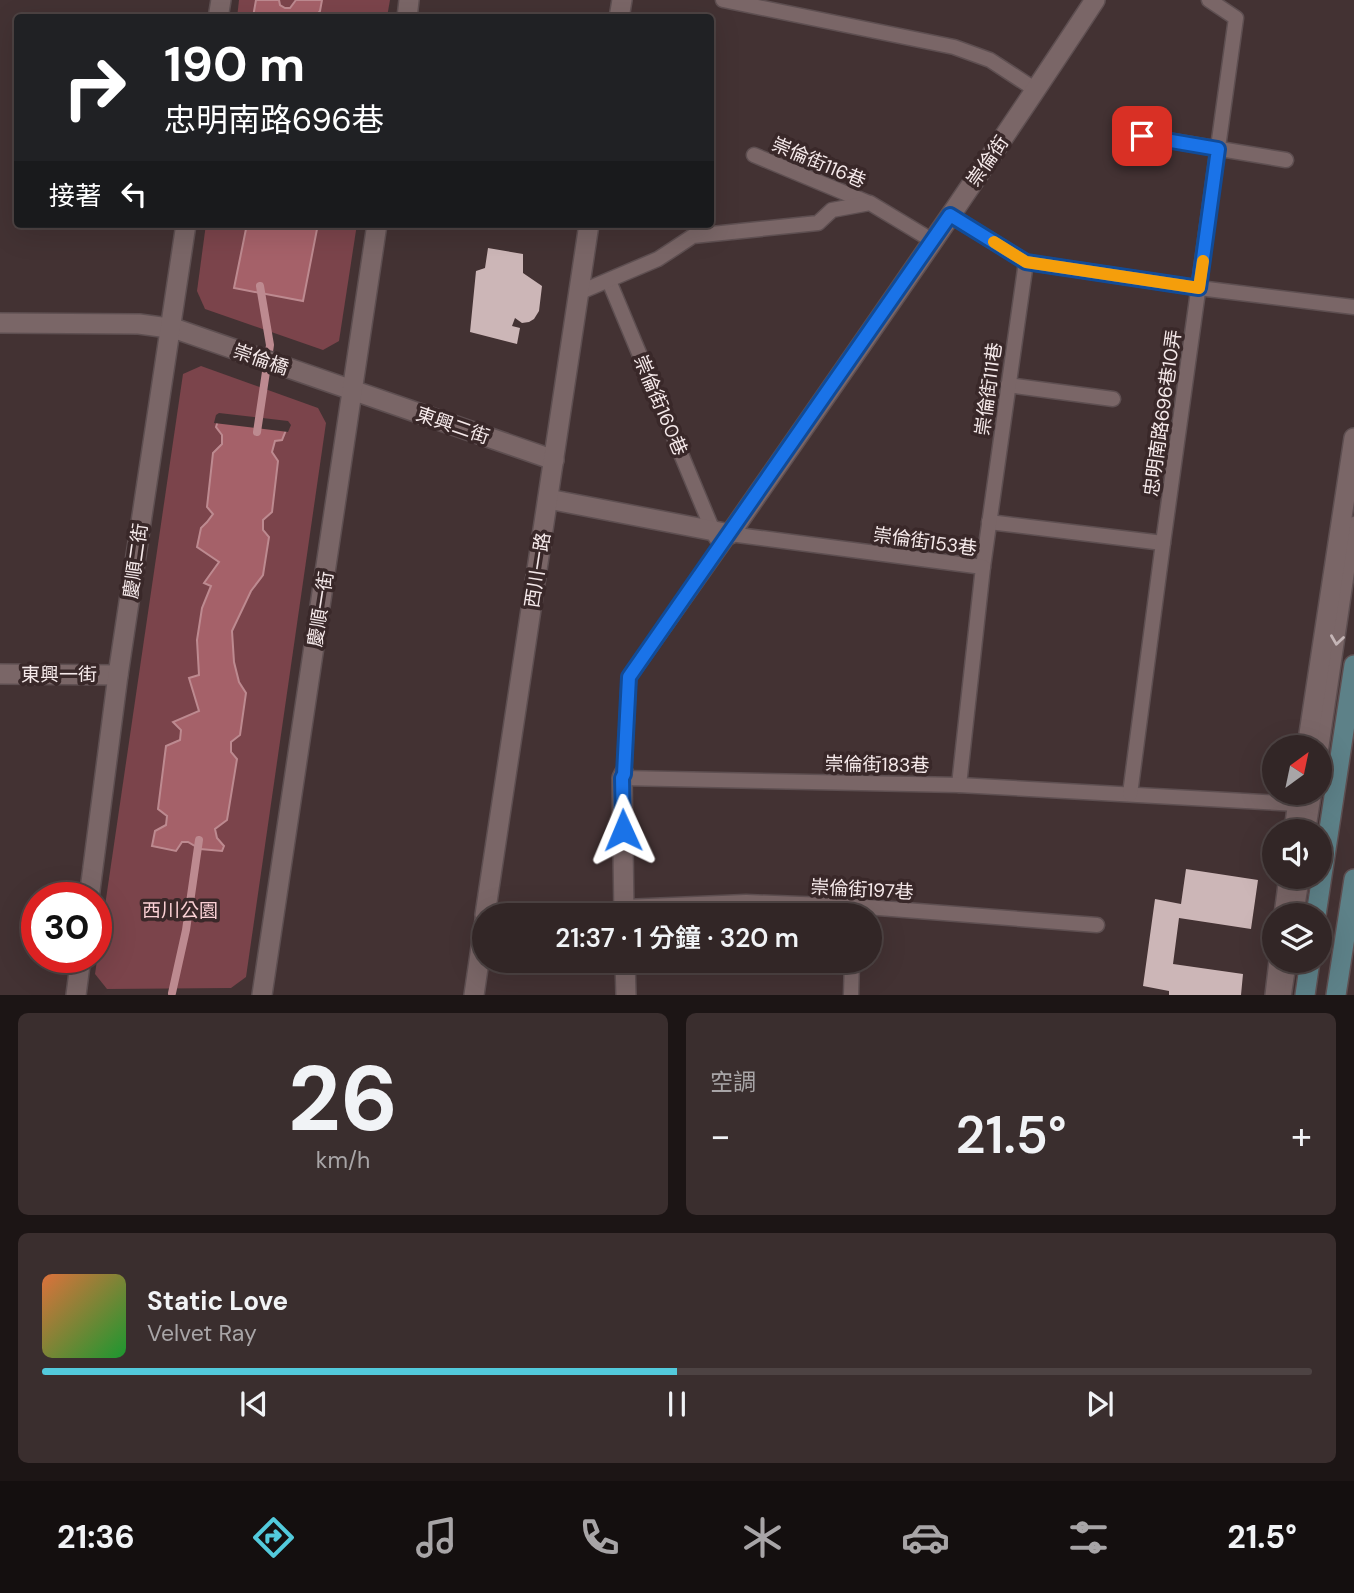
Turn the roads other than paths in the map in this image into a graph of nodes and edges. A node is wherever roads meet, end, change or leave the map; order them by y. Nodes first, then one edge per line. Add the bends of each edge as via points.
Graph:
1 (723, 0) edge
2 (1095, 0) edge
3 (1209, 0) edge
4 (1036, 90) junction
5 (1142, 136) dead end
6 (1218, 149) junction
7 (754, 155) dead end
8 (1286, 160) dead end
9 (870, 204) junction
10 (950, 215) junction
11 (185, 228) edge
12 (376, 228) edge
13 (588, 228) edge
14 (933, 241) junction
15 (1026, 262) junction
16 (609, 281) junction
17 (1199, 288) junction
18 (578, 293) junction
19 (1354, 307) edge
20 (0, 323) edge
21 (170, 328) junction
22 (1008, 385) junction
23 (353, 390) junction
24 (1113, 399) dead end
25 (1354, 438) edge
26 (554, 460) junction
27 (548, 499) junction
28 (989, 522) junction
29 (1354, 524) edge
30 (721, 538) junction
31 (1163, 543) junction
32 (983, 566) junction
33 (1354, 665) edge
34 (0, 674) edge
35 (118, 675) junction
36 (1309, 735) edge
37 (1323, 735) edge
38 (623, 776) junction
39 (960, 785) junction
40 (1130, 794) junction
41 (1262, 796) edge
42 (1354, 879) edge
43 (91, 882) edge
44 (487, 903) edge
45 (624, 903) edge
46 (732, 903) edge
47 (758, 903) edge
48 (1319, 903) edge
49 (882, 913) edge
50 (1097, 925) dead end
51 (79, 973) edge
52 (477, 973) edge
53 (625, 973) edge
54 (852, 973) edge
55 (1278, 973) edge
56 (1287, 973) edge
57 (1308, 973) edge
58 (76, 995) edge
59 (262, 995) edge
60 (474, 995) edge
61 (626, 995) edge
62 (851, 995) edge
63 (1275, 995) edge
64 (1284, 995) edge
65 (1305, 995) edge
66 (1336, 995) edge

1 - 4 lane via 954,47 990,60
2 - 4 street, 崇倫街
3 - 6 lane, 忠明南路696巷10弄 via 1236,18
4 - 10 street, 崇倫街
5 - 6 lane
6 - 8 lane
6 - 17 lane, 忠明南路696巷10弄
7 - 9 lane, 崇倫街116巷
9 - 14 lane, 崇倫街116巷
9 - 16 lane, 崇倫街116巷 via 832,211 818,223 693,236 658,259
10 - 14 street, 崇倫街
10 - 15 lane
11 - 21 street, 慶順二街
12 - 23 street, 慶順一街
13 - 18 street, 西川一路
14 - 30 street, 崇倫街
15 - 17 lane
15 - 22 lane, 崇倫街111巷
16 - 18 lane, 崇倫街116巷
16 - 30 lane, 崇倫街160巷
17 - 19 lane
17 - 31 lane, 忠明南路696巷10弄
18 - 26 street, 西川一路
20 - 21 street
21 - 23 street, 崇倫橋
21 - 35 street, 慶順二街
22 - 24 lane
22 - 28 lane, 崇倫街111巷
23 - 26 street, 東興二街
23 - 59 street, 慶順一街
25 - 36 street
26 - 27 street, 西川一路
27 - 30 street
27 - 44 street, 西川一路
28 - 31 lane
28 - 32 lane, 崇倫街111巷
29 -> 37 lane
30 - 32 lane, 崇倫街153巷
30 - 38 lane, 崇倫街 via 629,677
31 - 40 lane
32 - 39 lane, 崇倫街153巷
33 - 48 main road
34 - 35 street, 東興一街
35 - 43 street, 慶順二街
38 - 39 lane, 崇倫街183巷
38 - 45 street, 崇倫街
39 - 40 lane, 崇倫街183巷
40 - 41 lane, 崇倫街183巷
42 - 66 main road
46 - 47 lane, 崇倫街197巷
49 - 50 lane, 崇倫街197巷
51 - 58 street
52 - 60 street, 西川一路
53 - 61 street
54 - 62 lane
55 - 63 street
56 - 64 lane
57 - 65 main road

